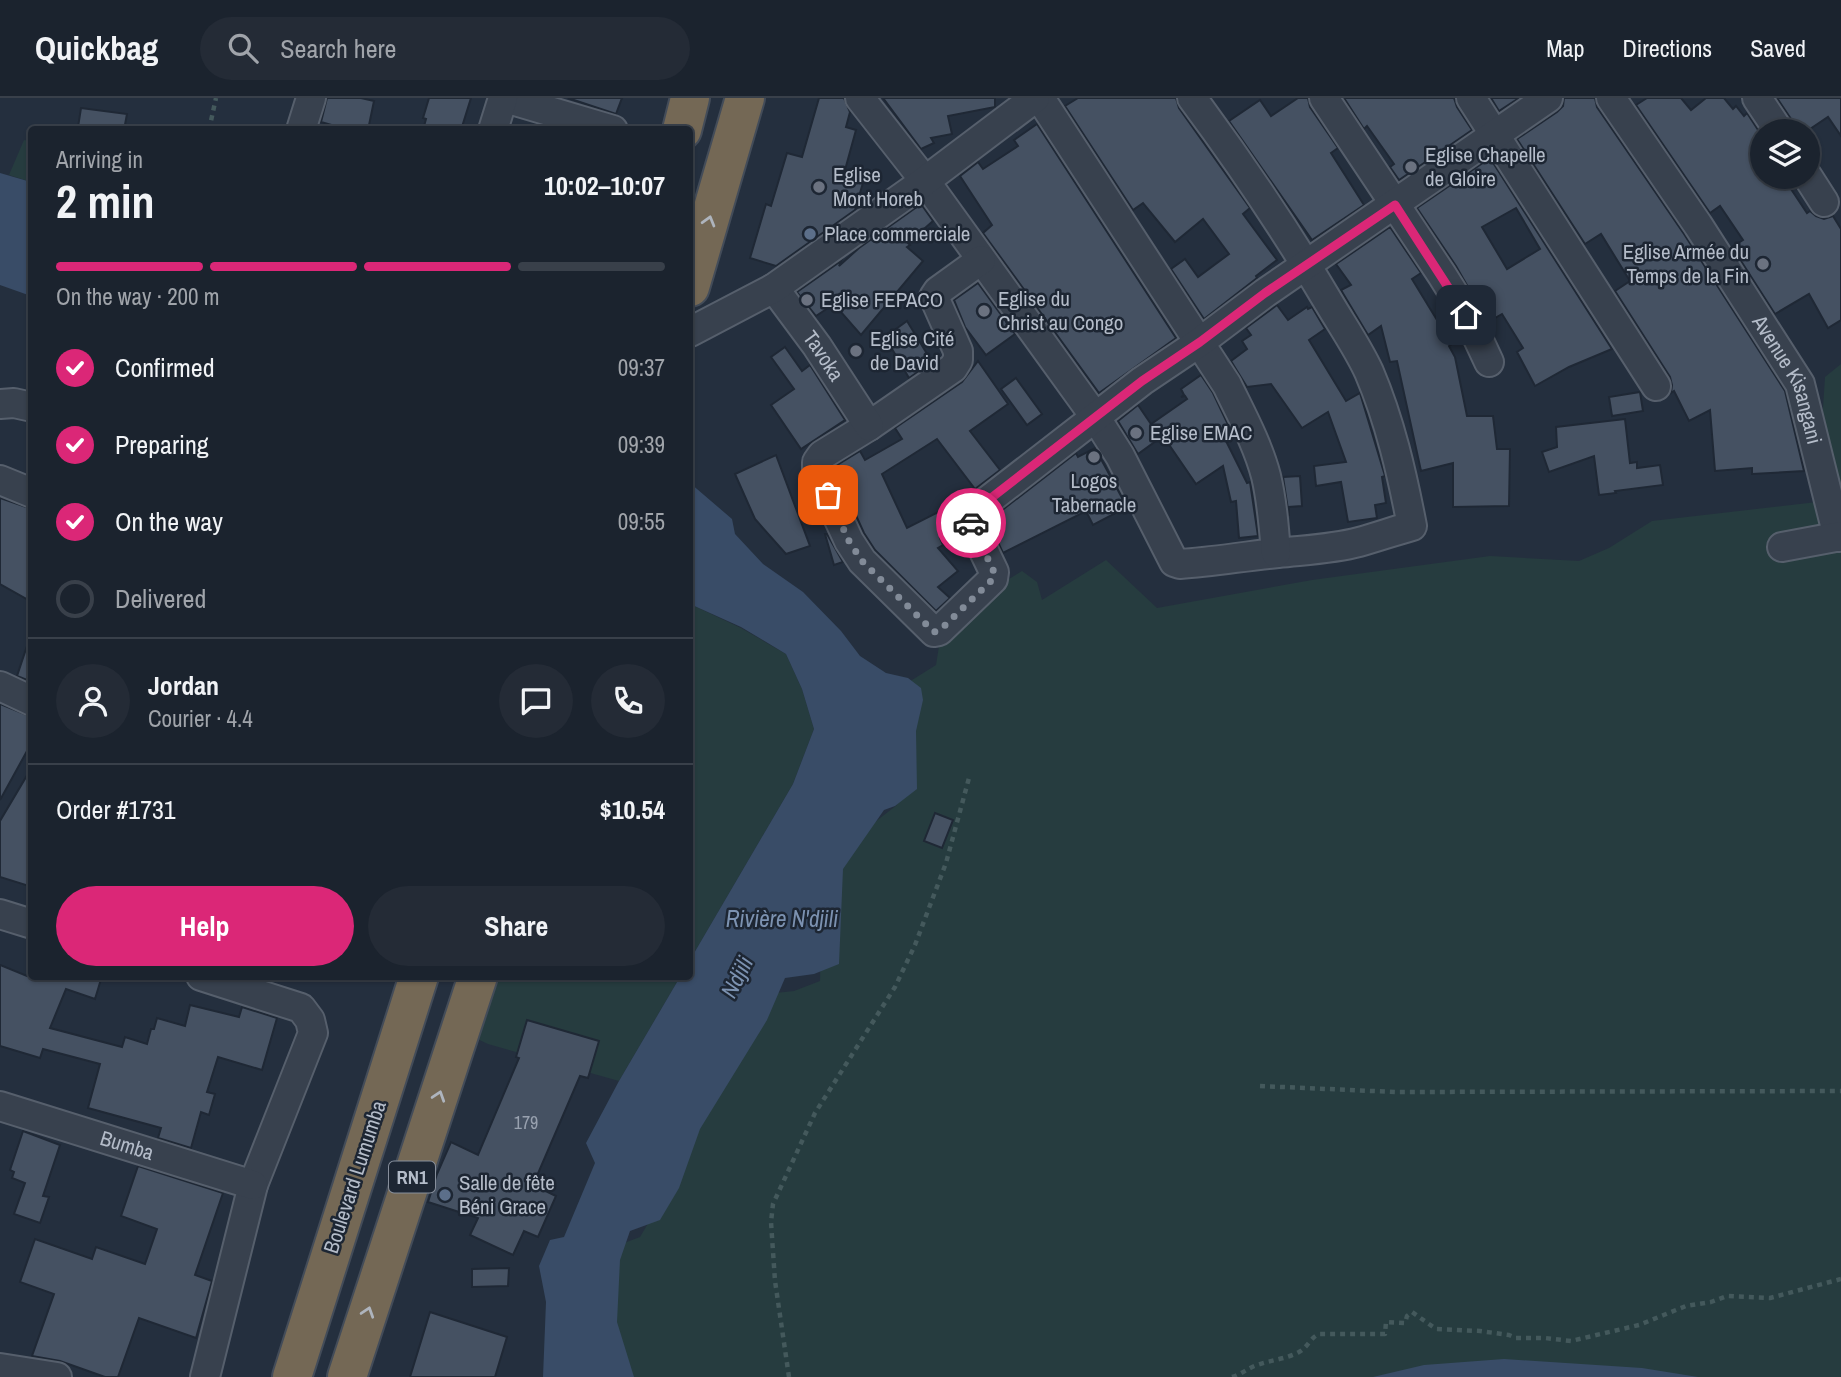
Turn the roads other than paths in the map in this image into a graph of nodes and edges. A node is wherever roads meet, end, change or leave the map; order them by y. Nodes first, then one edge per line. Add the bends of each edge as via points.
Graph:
1 (311, 98) edge
2 (504, 98) edge
3 (690, 98) edge
4 (745, 98) edge
5 (860, 98) edge
6 (1037, 98) edge
7 (1192, 98) edge
8 (1325, 98) edge
9 (1471, 98) edge
10 (1548, 98) edge
11 (1611, 98) edge
12 (1757, 98) edge
13 (1771, 119) edge
14 (302, 126) edge
15 (494, 126) edge
16 (599, 126) edge
17 (683, 126) edge
18 (1495, 135) junction
19 (925, 181) junction
20 (1816, 189) edge
21 (1824, 202) dead end
22 (1395, 205) junction
23 (981, 260) junction
24 (1306, 265) junction
25 (693, 277) edge
26 (774, 288) junction
27 (693, 330) edge
28 (1200, 342) junction
29 (1489, 362) dead end
30 (1656, 386) dead end
31 (0, 404) edge
32 (28, 406) edge
33 (1096, 418) junction
34 (869, 426) junction
35 (0, 480) edge
36 (28, 491) edge
37 (1839, 537) edge
38 (1782, 547) dead end
39 (1276, 553) junction
40 (0, 686) edge
41 (28, 699) edge
42 (0, 914) edge
43 (28, 922) edge
44 (214, 980) edge
45 (418, 980) edge
46 (477, 980) edge
47 (0, 1106) edge
48 (253, 1185) junction
49 (0, 1368) edge
50 (57, 1377) edge
51 (205, 1377) edge
52 (292, 1377) edge
53 (347, 1377) edge

1 - 14 street
2 - 15 street
2 - 16 street
3 - 17 highway
25 -> 4 highway
5 - 19 street
6 - 19 street
6 - 28 street
7 - 24 street
8 - 22 street
9 - 18 street
10 - 18 street
11 - 37 street, Avenue Kisangani via 1800,384
12 - 13 street
18 - 22 street
18 - 30 street
19 - 23 street
19 - 26 street
20 - 21 street
22 - 24 street
22 - 29 street via 1466,315
23 - 33 street
23 - 34 street via 934,297 958,351 953,368
24 - 28 street
24 - 39 street via 1368,370 1401,468 1412,527 1319,550
26 - 27 street
26 - 34 street, Tavoka
28 - 33 street
28 - 39 street via 1227,385 1266,475
31 - 32 street
33 - 34 street via 973,512 971,524 994,572 993,579 934,632 862,561 817,472 822,455
33 - 39 street via 1174,562 1228,561
35 - 36 street
37 - 38 street
40 - 41 street
42 - 43 street
44 - 48 street via 301,1008 313,1032
45 - 52 highway, Boulevard Lumumba / RN1
53 -> 46 highway, RN1
47 - 48 street, Bumba
48 - 51 street
49 - 50 street

